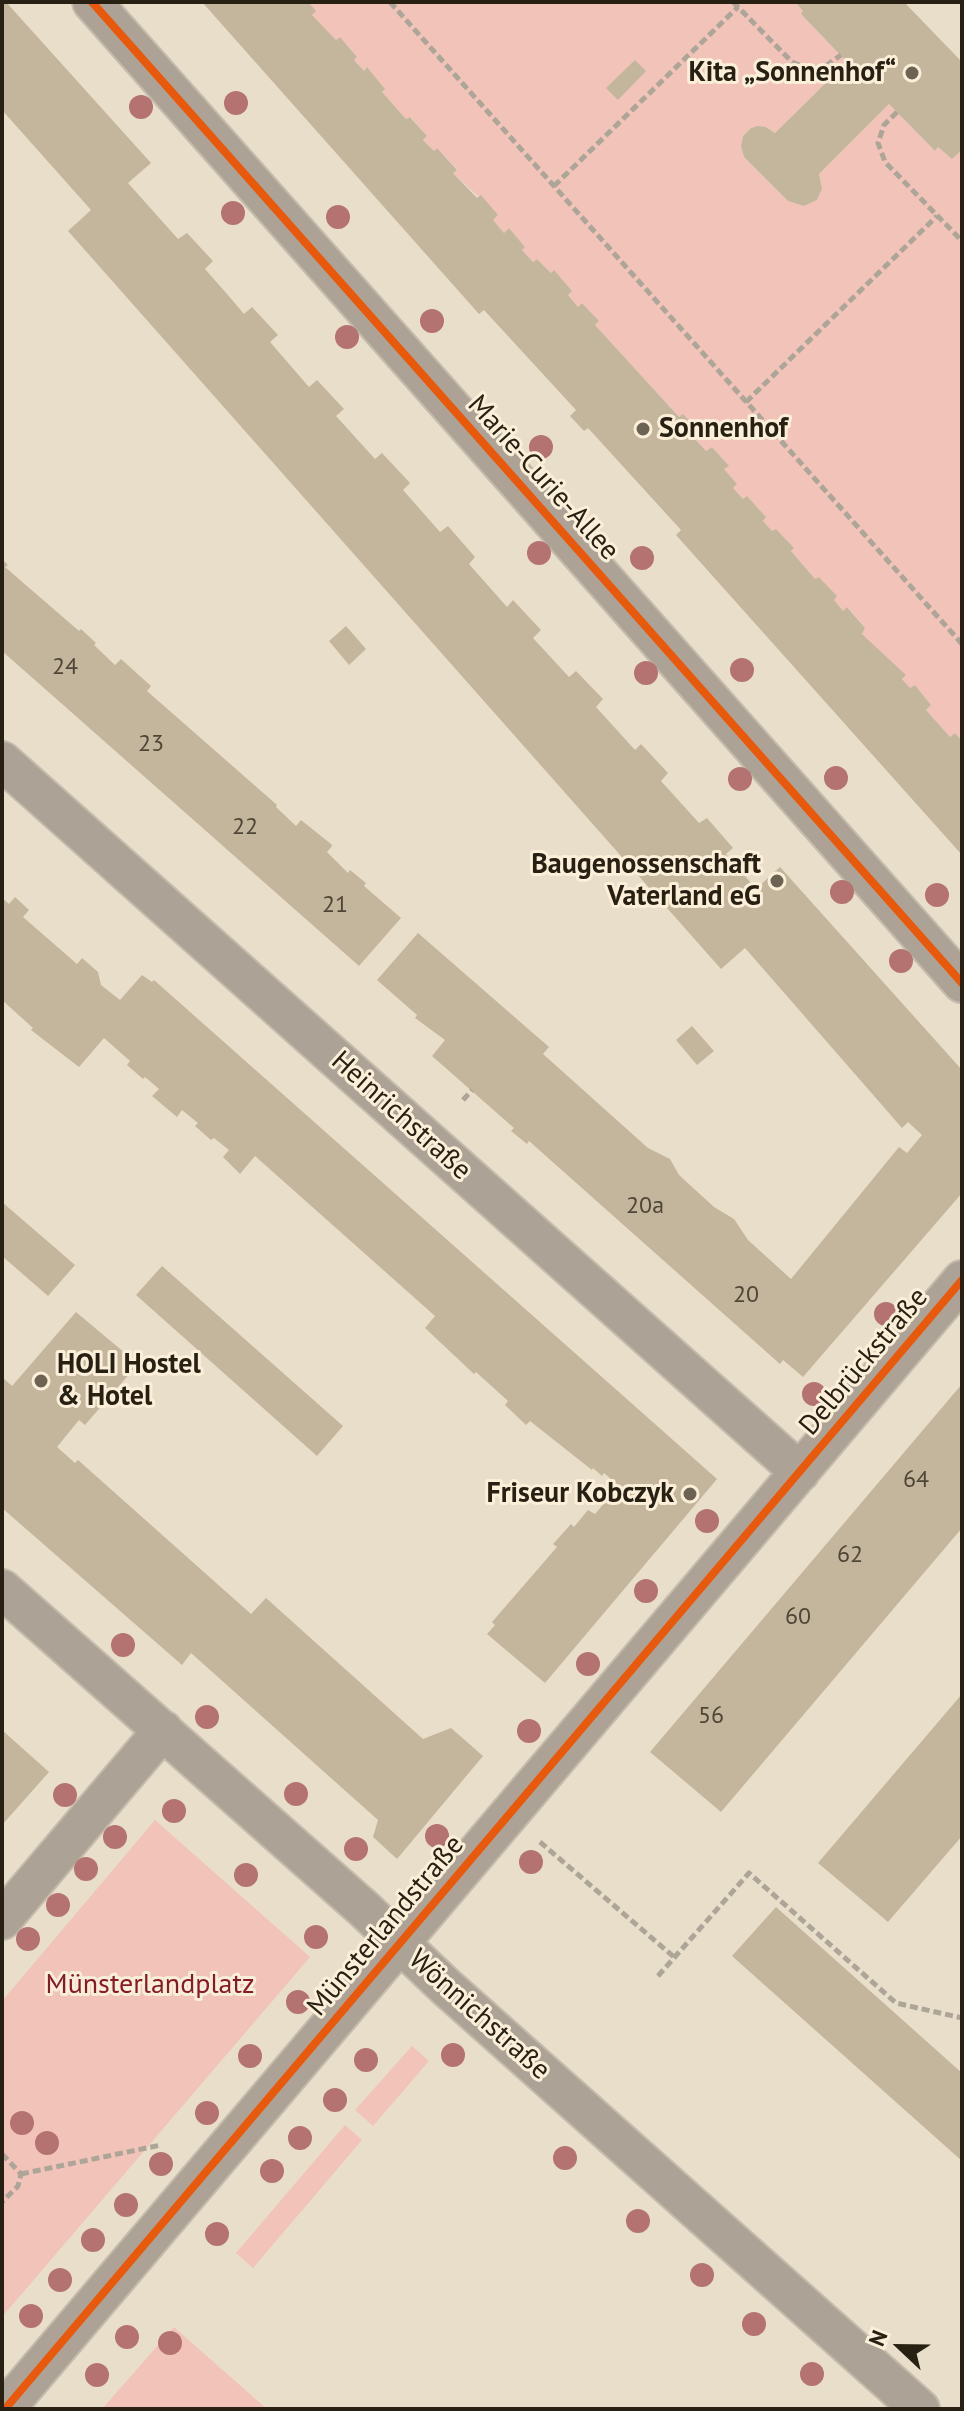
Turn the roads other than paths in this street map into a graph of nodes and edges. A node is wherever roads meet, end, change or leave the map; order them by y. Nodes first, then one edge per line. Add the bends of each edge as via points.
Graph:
1 (92, 2) edge
2 (2, 761) edge
3 (962, 983) edge
4 (962, 1280) edge
5 (800, 1472) junction
6 (2, 1589) edge
7 (163, 1730) junction
8 (2, 1920) edge
9 (400, 1943) junction
10 (5, 2409) edge
11 (920, 2409) edge

1 - 3 street, Marie-Curie-Allee
2 - 5 street, Heinrichstraße
4 - 5 street, Delbrückstraße
5 - 9 street, Münsterlandstraße
6 - 7 street, Wönnichstraße
7 - 8 street
7 - 9 street, Wönnichstraße
9 - 10 street, Münsterlandstraße
9 - 11 street, Wönnichstraße

